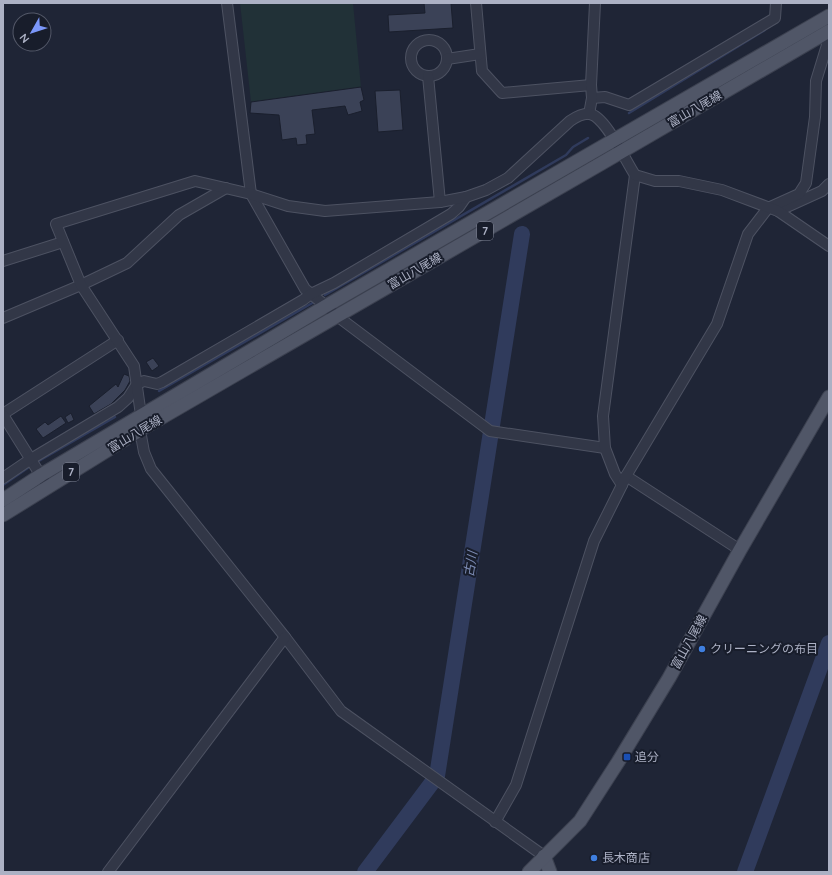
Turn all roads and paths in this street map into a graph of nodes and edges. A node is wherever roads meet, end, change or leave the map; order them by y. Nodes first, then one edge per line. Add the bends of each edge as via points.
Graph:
1 (227, 3) edge
2 (476, 3) edge
3 (595, 3) edge
4 (776, 3) edge
5 (829, 16) edge
6 (828, 31) edge
7 (480, 54) junction
8 (447, 58) junction
9 (428, 76) junction
10 (591, 85) junction
11 (592, 98) junction
12 (589, 114) junction
13 (614, 140) junction
14 (622, 152) junction
15 (635, 176) junction
16 (829, 184) edge
17 (226, 188) junction
18 (252, 194) junction
19 (466, 197) junction
20 (440, 202) junction
21 (768, 208) junction
22 (778, 212) junction
23 (62, 242) junction
24 (829, 246) edge
25 (3, 261) edge
26 (81, 285) junction
27 (311, 294) junction
28 (326, 306) junction
29 (337, 316) junction
30 (3, 318) edge
31 (118, 340) junction
32 (136, 384) junction
33 (829, 397) edge
34 (3, 415) edge
35 (141, 415) junction
36 (140, 430) junction
37 (605, 448) junction
38 (31, 459) junction
39 (41, 474) junction
40 (3, 478) edge
41 (624, 481) junction
42 (48, 486) junction
43 (3, 500) edge
44 (3, 515) edge
45 (740, 550) junction
46 (285, 637) junction
47 (495, 822) junction
48 (544, 856) junction
49 (108, 872) edge
50 (529, 872) edge
51 (550, 872) edge

1 - 18 street
2 - 7 street
3 - 10 street
4 - 11 street via 775,18 629,105 605,97
5 - 13 main road, 富山八尾線 / 7
6 - 14 main road, 富山八尾線 / 7
6 - 21 street via 827,45 816,81 815,117 806,183 799,194
7 - 8 street
7 - 10 street via 482,71 502,93
8 - 9 street via 439,73
8 - 9 street via 443,48 434,41 428,40 417,45 411,55 413,67 422,75
9 - 20 street
10 - 11 street
11 - 12 street
12 - 13 street via 600,120
12 - 19 street via 575,117 508,178
13 - 14 street
13 - 28 main road, 富山八尾線 / 7
14 - 15 street
14 - 29 main road, 富山八尾線 / 7
15 - 21 street via 655,181 679,181 722,190
15 - 37 street via 603,416
16 - 22 street via 822,191
17 - 18 street
17 - 23 street via 195,180 56,224
17 - 26 street via 180,215 127,263
18 - 20 street via 288,206 325,211
18 - 27 street via 305,290
19 - 20 street
19 - 27 street via 451,214
21 - 22 street
21 - 41 street via 748,234 711,335
22 - 24 street
23 - 25 street
23 - 26 street
26 - 30 street
26 - 31 street
27 - 28 street
27 - 32 street via 162,382 157,384 144,381
28 - 29 street
28 - 35 main road, 富山八尾線 / 7
29 - 36 main road, 富山八尾線 / 7
29 - 37 street via 490,431
31 - 32 street via 134,366
31 - 34 street
32 - 35 street
32 - 38 street via 128,398 118,407
33 - 45 main road, 富山八尾線
34 - 38 street
35 - 36 street
35 - 39 main road, 富山八尾線 / 7
36 - 42 main road, 富山八尾線 / 7
36 - 46 street via 144,452 151,469
37 - 41 street via 615,474
38 - 39 street
38 - 40 street
39 - 42 street
39 - 43 main road, 富山八尾線 / 7
41 - 45 street
41 - 47 street via 594,541 516,785
42 - 44 main road, 富山八尾線 / 7
45 - 48 main road, 富山八尾線 via 669,678 618,762 580,821
46 - 47 street via 341,711
46 - 49 street
47 - 48 street
48 - 50 main road, 富山八尾線
48 - 51 main road

